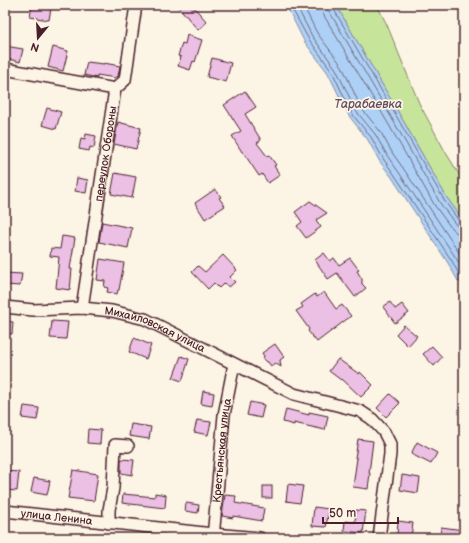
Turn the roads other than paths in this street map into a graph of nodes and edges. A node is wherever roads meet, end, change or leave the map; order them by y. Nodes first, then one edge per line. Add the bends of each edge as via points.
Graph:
1 (136, 5) edge
2 (5, 69) edge
3 (115, 89) junction
4 (5, 307) edge
5 (82, 308) junction
6 (234, 364) junction
7 (128, 446) dead end
8 (5, 511) edge
9 (109, 522) junction
10 (213, 536) edge
11 (260, 538) edge
12 (379, 538) edge

1 - 3 street, переулок Обороны via 125,80
2 - 3 street
3 - 5 street, переулок Обороны
4 - 5 street, Михайловская улица via 33,310
5 - 6 street, Михайловская улица via 112,311 145,319
6 - 10 street, Крестьянская улица via 224,415
6 - 12 street, Михайловская улица via 294,394 360,411 384,432 390,444 390,454
7 - 9 street, улица Ленина via 115,445
8 - 9 street, улица Ленина
9 - 10 street, улица Ленина
10 - 11 street, улица Ленина

